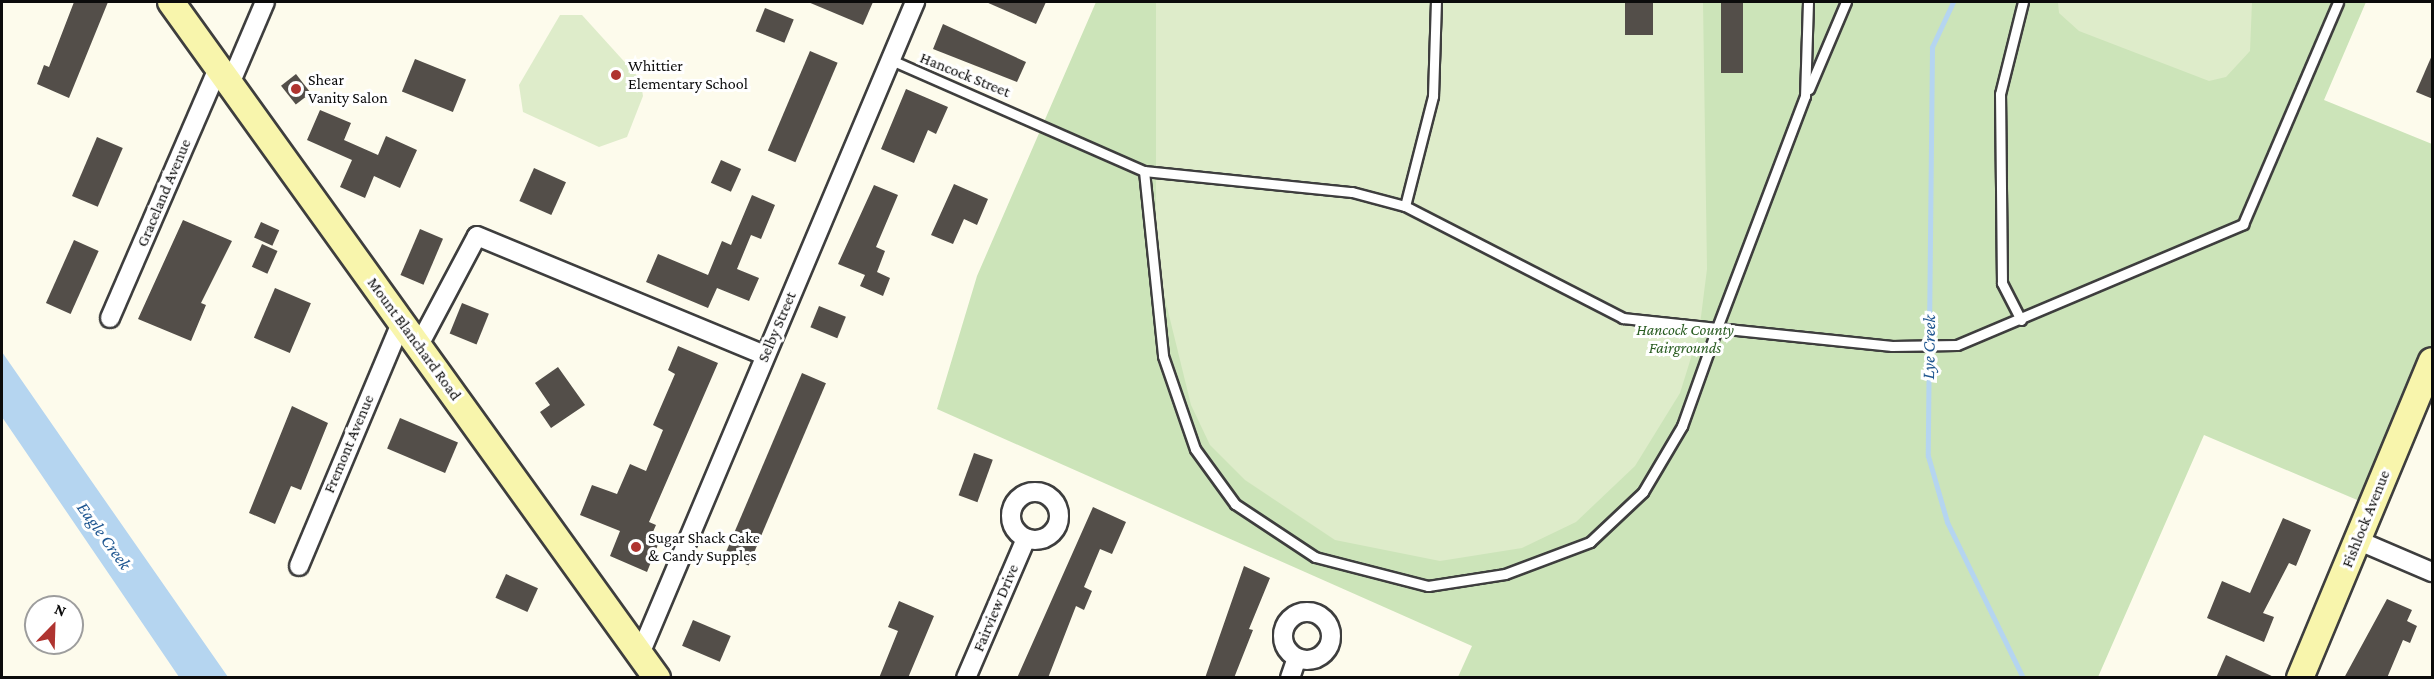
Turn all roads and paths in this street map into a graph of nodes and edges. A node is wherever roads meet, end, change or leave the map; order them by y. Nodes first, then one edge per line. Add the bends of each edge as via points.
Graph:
1 (171, 2) edge
2 (266, 2) edge
3 (915, 2) edge
4 (1436, 2) edge
5 (1808, 2) edge
6 (1846, 2) edge
7 (2023, 2) edge
8 (2337, 2) edge
9 (891, 60) junction
10 (224, 76) junction
11 (1805, 96) junction
12 (1144, 171) junction
13 (1405, 206) junction
14 (110, 318) dead end
15 (2021, 320) junction
16 (401, 323) junction
17 (1717, 328) junction
18 (419, 345) junction
19 (765, 356) junction
20 (2433, 361) edge
21 (1026, 538) dead end
22 (2357, 540) junction
23 (298, 566) dead end
24 (2433, 572) edge
25 (640, 654) junction
26 (1298, 658) dead end
27 (657, 678) edge
28 (966, 678) edge
29 (1290, 678) edge
30 (2300, 678) edge

1 - 10 main road, Mount Blanchard Road
2 - 10 street, Graceland Avenue
3 - 9 street, Selby Street
4 - 13 lane via 1433,96
5 - 11 lane
6 - 11 lane
7 - 15 lane via 2000,94 2002,283
8 - 15 lane, Hancock Street via 2243,224
9 - 12 lane, Hancock Street
9 - 19 street, Selby Street
10 - 14 street, Graceland Avenue
10 - 16 main road, Mount Blanchard Road
11 - 17 lane
12 - 13 lane, Hancock Street via 1352,192
12 - 17 lane via 1163,356 1195,449 1235,504 1315,557 1428,586 1505,574 1590,542 1643,492 1677,435
13 - 17 lane, Hancock Street via 1623,318
15 - 17 lane, Hancock Street via 1957,345 1892,346
16 - 18 main road, Mount Blanchard Road
16 - 23 street, Fremont Avenue
18 - 19 street via 477,236
18 - 25 main road, Mount Blanchard Road
19 - 25 street, Selby Street
20 - 22 main road, Fishlock Avenue
21 - 28 street, Fairview Drive
22 - 24 street
22 - 30 main road, Fishlock Avenue
25 - 27 main road, Mount Blanchard Road
26 - 29 street

